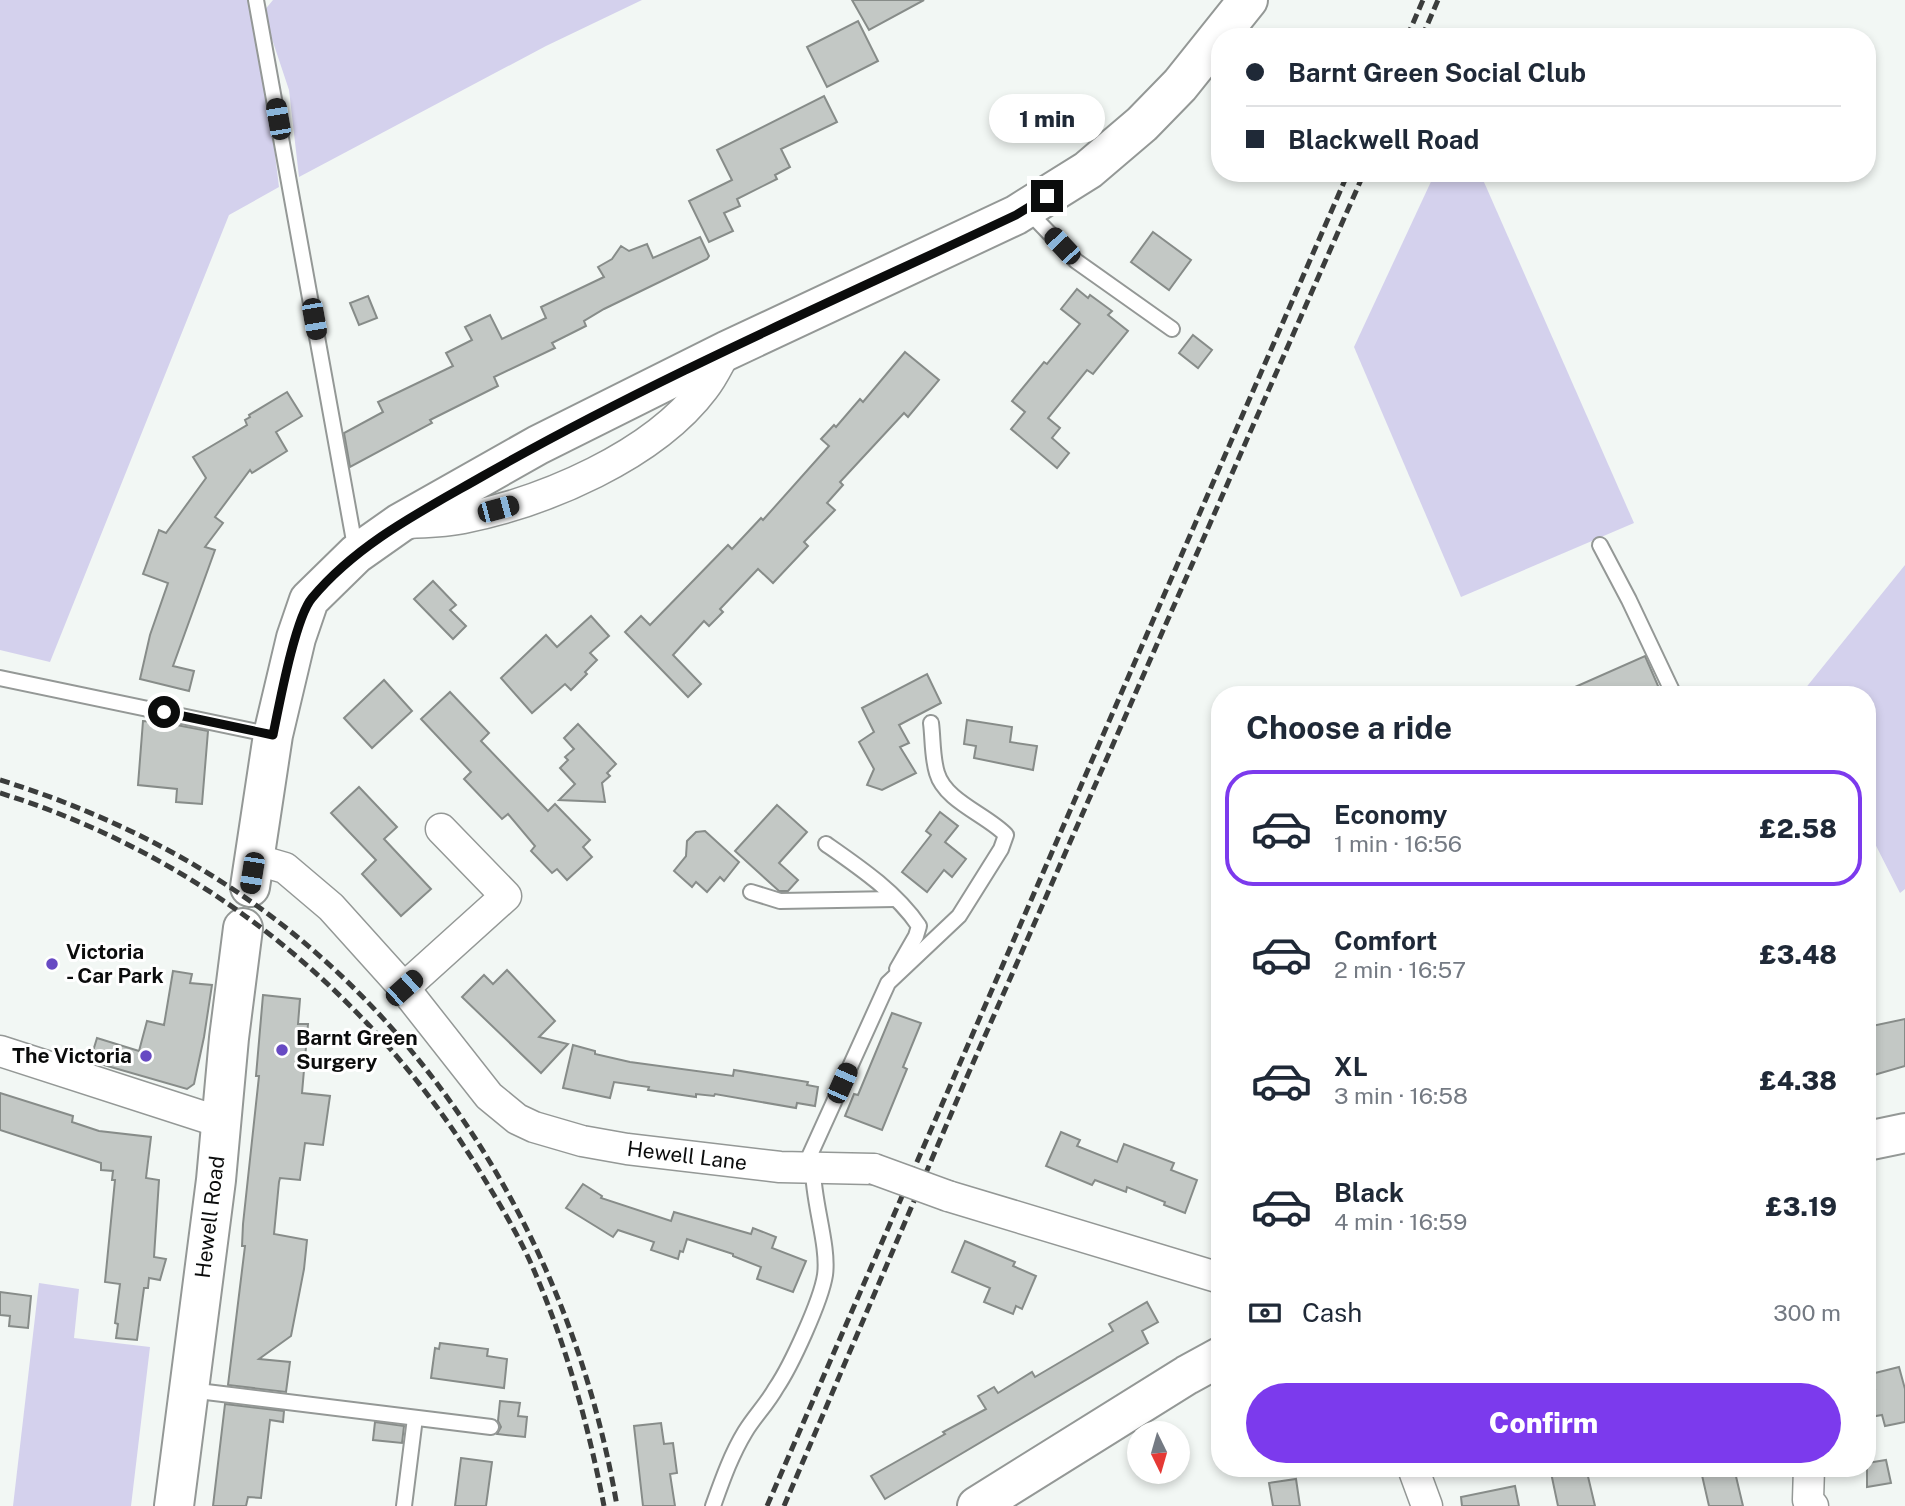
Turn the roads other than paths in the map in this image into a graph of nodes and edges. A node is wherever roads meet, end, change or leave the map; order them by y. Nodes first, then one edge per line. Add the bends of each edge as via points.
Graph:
1 (256, 0) edge
2 (1248, 0) edge
3 (1226, 28) edge
4 (1211, 46) edge
5 (1026, 209) junction
6 (1172, 329) dead end
7 (726, 351) junction
8 (400, 523) junction
9 (1600, 545) dead end
10 (356, 554) junction
11 (0, 678) edge
12 (1670, 686) edge
13 (931, 723) dead end
14 (273, 735) junction
15 (440, 829) dead end
16 (826, 844) dead end
17 (252, 873) joint
18 (751, 892) dead end
19 (895, 900) junction
20 (243, 928) dead end
21 (888, 984) junction
22 (404, 988) junction
23 (0, 1051) edge
24 (220, 1122) junction
25 (809, 1169) junction
26 (1211, 1276) edge
27 (1211, 1362) edge
28 (189, 1390) junction
29 (415, 1418) junction
30 (491, 1427) dead end
31 (1416, 1477) edge
32 (1809, 1477) edge
33 (174, 1506) edge
34 (404, 1506) edge
35 (713, 1506) edge
36 (977, 1506) edge
37 (1427, 1506) edge
38 (1813, 1506) edge

1 - 10 lane
2 - 3 street
4 - 5 street via 1142,124 1088,170
5 - 6 lane via 1076,261
5 - 7 street
7 - 8 street via 538,445
7 - 8 street via 704,388 665,428 627,455 572,484 516,504 461,519
8 - 10 street
9 - 12 lane
10 - 14 street via 309,600
11 - 14 lane
13 - 21 lane via 937,774 955,798 1006,835 959,916
14 - 17 street
15 - 22 street via 506,896
16 - 19 lane
17 - 22 street, Hewell Lane via 285,868 331,907
18 - 19 lane via 780,901
19 - 21 lane via 919,926
20 - 24 street, Hewell Road
21 - 25 lane
22 - 25 street, Hewell Lane via 489,1097 517,1119 563,1136 616,1147
23 - 24 street
24 - 28 street, Hewell Road
25 - 26 street, Hewell Lane, bridge via 874,1169
25 - 35 lane via 825,1255 823,1286 777,1387 745,1431
27 - 36 street
28 - 29 lane
28 - 33 street, Hewell Road
29 - 30 lane
29 - 34 lane
31 - 37 street
32 - 38 street via 1808,1500

